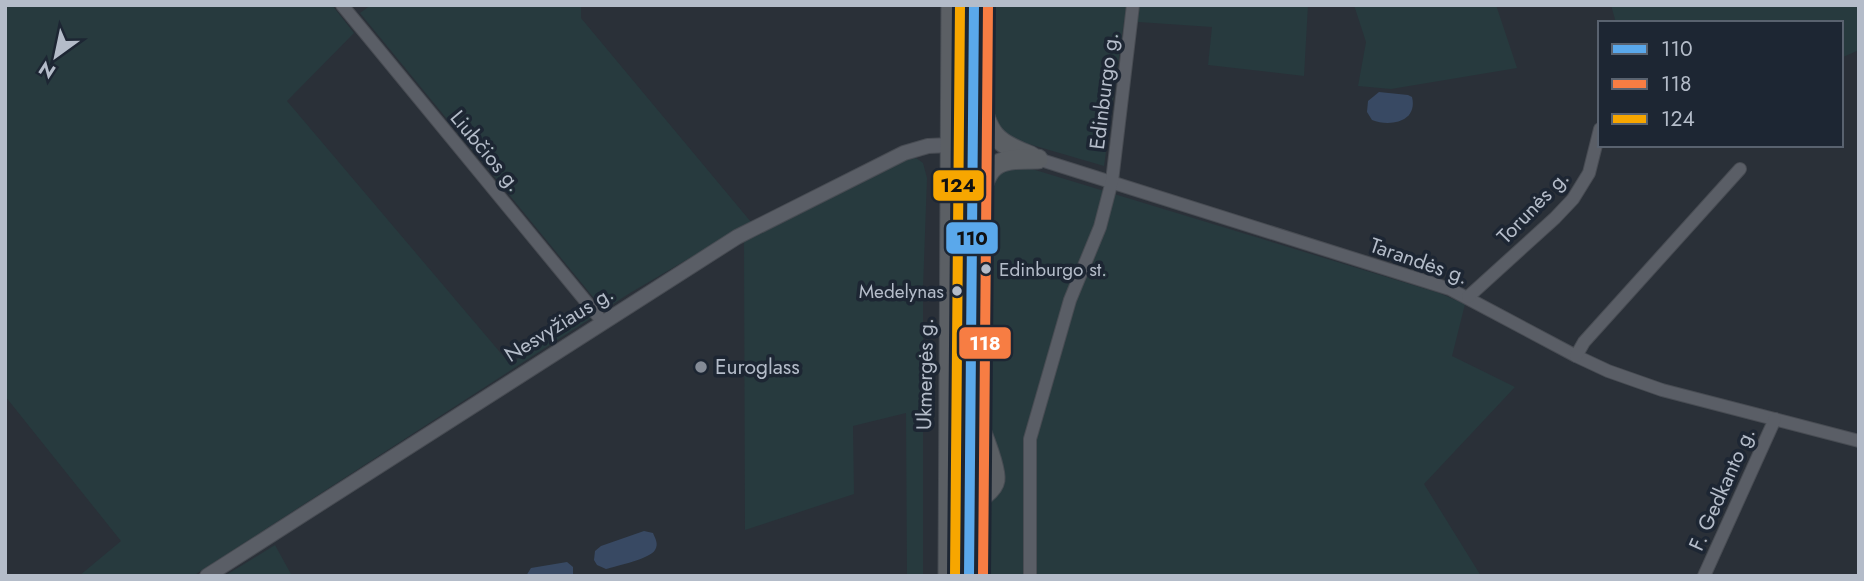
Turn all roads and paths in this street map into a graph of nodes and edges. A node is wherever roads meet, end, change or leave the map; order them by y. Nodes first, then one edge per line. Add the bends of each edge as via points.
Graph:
1 (342, 5) edge
2 (951, 5) edge
3 (974, 5) edge
4 (1133, 5) edge
5 (973, 71) junction
6 (1598, 137) edge
7 (950, 145) junction
8 (1038, 159) junction
9 (1740, 169) dead end
10 (1112, 181) junction
11 (972, 241) junction
12 (1468, 297) junction
13 (602, 321) junction
14 (1576, 356) junction
15 (1775, 419) junction
16 (947, 426) junction
17 (1859, 441) edge
18 (970, 493) junction
19 (207, 576) edge
20 (948, 576) edge
21 (970, 576) edge
22 (1030, 576) edge
23 (1704, 576) edge

1 - 13 street, Liubčios g.
2 - 7 highway, Ukmergės g.
3 - 5 highway
4 - 10 street, Edinburgo g.
5 - 8 highway via 993,136
5 - 11 highway
6 - 12 street, Torunės g. via 1589,173 1573,199
7 - 13 street, Nesvyžiaus g. via 904,153 756,227
7 - 16 highway, Ukmergės g.
8 - 10 street, Tarandės g.
8 - 11 highway via 1005,161 989,170
9 - 14 street
10 - 12 street, Tarandės g.
10 - 22 street, Edinburgo g. via 1100,227 1070,300 1030,439
11 - 18 highway via 971,400 995,479 985,494
12 - 14 street, Tarandės g.
13 - 19 street, Nesvyžiaus g.
14 - 15 street, Tarandės g. via 1662,390
15 - 17 street, Tarandės g.
15 - 23 street, F. Gedkanto g.
16 - 18 highway via 958,478
16 - 20 highway, Ukmergės g.
18 - 21 highway

